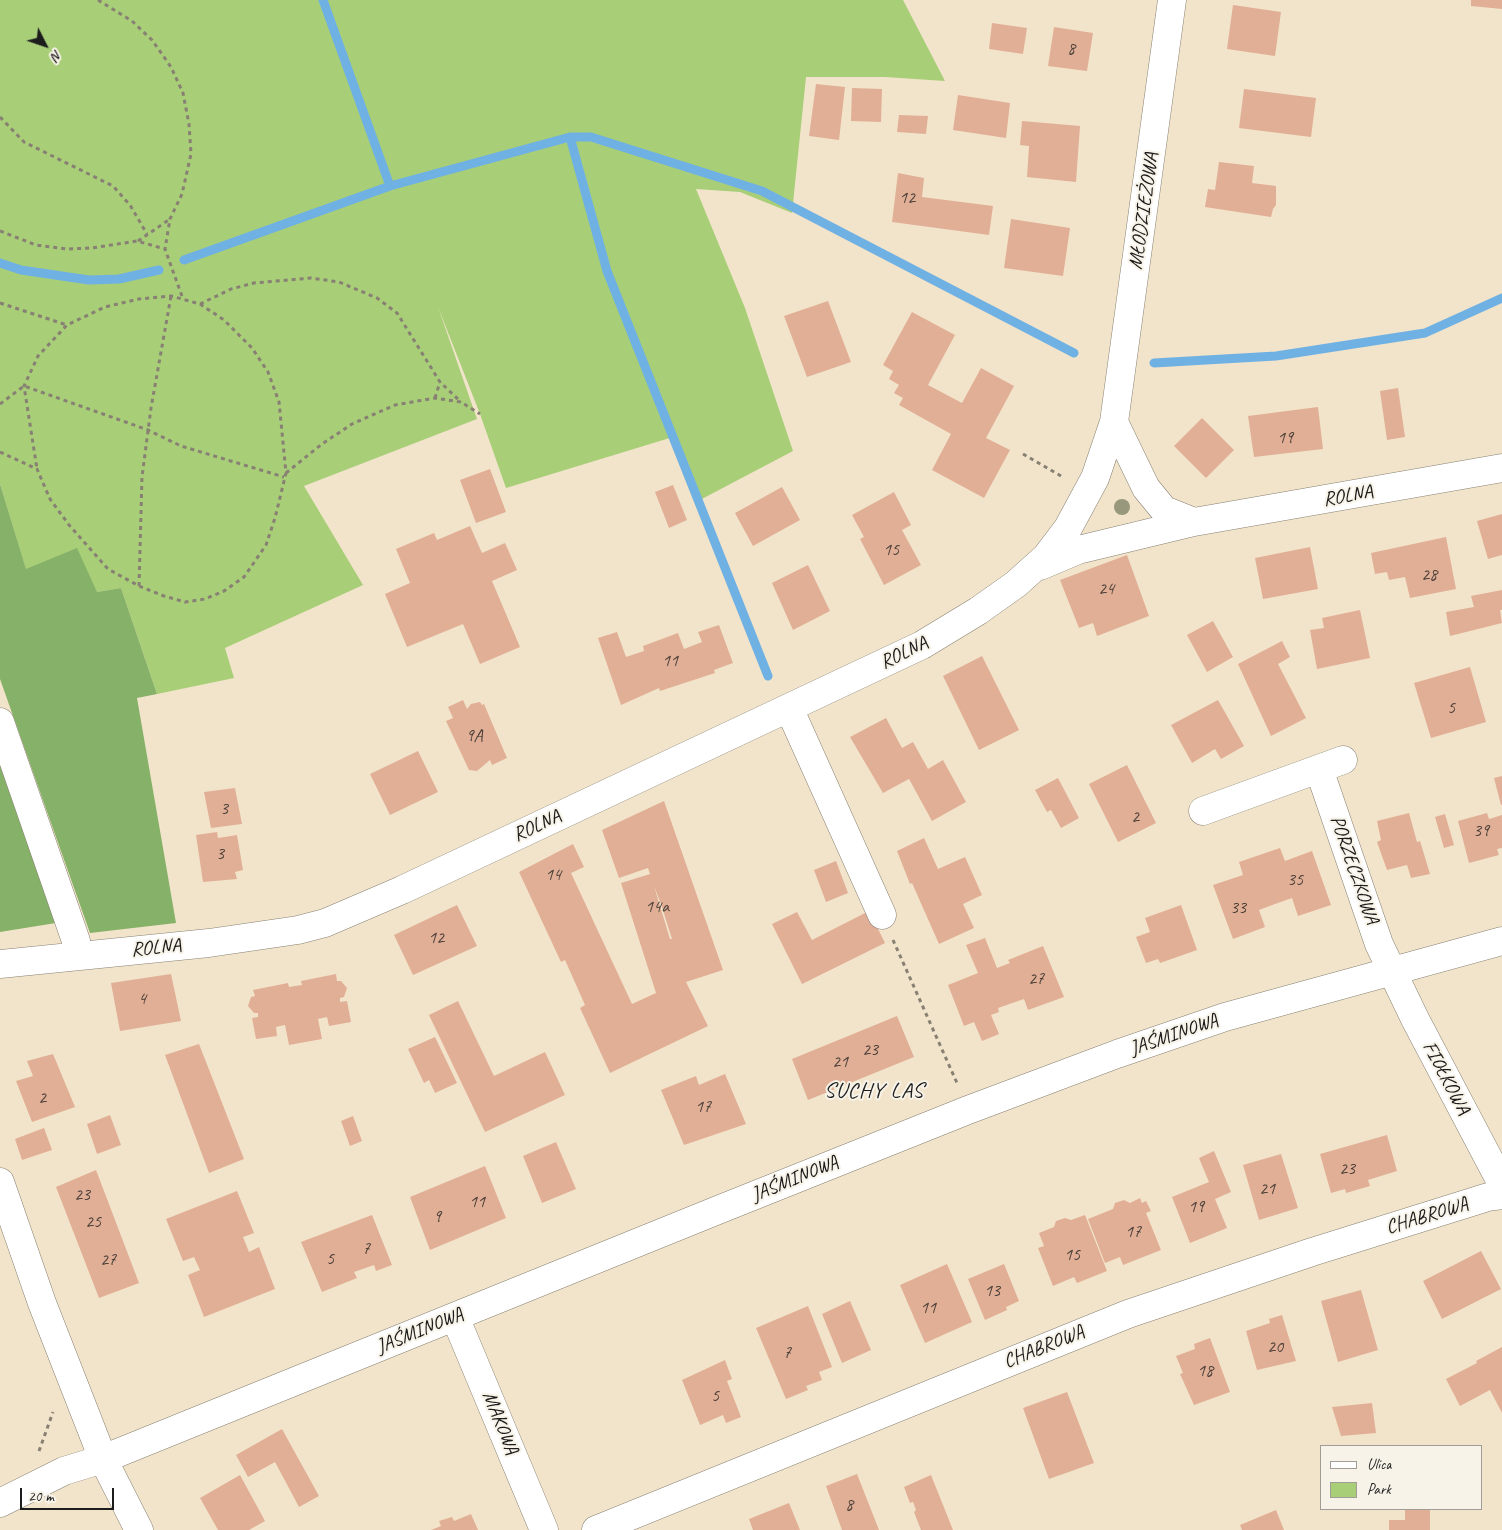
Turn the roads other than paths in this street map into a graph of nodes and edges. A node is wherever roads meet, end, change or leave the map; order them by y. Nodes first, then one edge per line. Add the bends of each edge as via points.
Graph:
1 (1172, 0) edge
2 (1114, 422) junction
3 (1502, 468) edge
4 (1194, 522) junction
5 (1034, 568) junction
6 (788, 708) junction
7 (0, 722) edge
8 (1203, 811) dead end
9 (882, 915) road end
10 (76, 940) dead end
11 (1502, 940) edge
12 (0, 964) edge
13 (1390, 971) junction
14 (0, 1182) edge
15 (1502, 1184) edge
16 (1502, 1195) edge
17 (456, 1317) junction
18 (103, 1460) junction
19 (0, 1502) edge
20 (139, 1530) edge
21 (544, 1530) edge
22 (596, 1530) edge

1 - 2 street, MŁODZIEŻOWA
2 - 4 street via 1146,488 1164,510
2 - 5 street, ROLNA via 1088,492 1057,544
3 - 4 street, ROLNA
4 - 5 street, ROLNA via 1078,550
5 - 6 street, ROLNA via 995,600 938,637
6 - 9 street
6 - 12 street, ROLNA via 325,923 209,943
7 - 10 street
8 - 13 street, PORZECZKOWA via 1331,764 1378,944
11 - 13 street, JAŚMINOWA
13 - 15 street, FIOŁKOWA
13 - 17 street, JAŚMINOWA via 1225,1018 1098,1061 968,1110
14 - 18 street via 42,1303
16 - 22 street, CHABROWA via 1312,1252 1128,1314
17 - 18 street, JAŚMINOWA
17 - 21 street, MAKOWA
18 - 19 street, JAŚMINOWA via 64,1472
18 - 20 street

